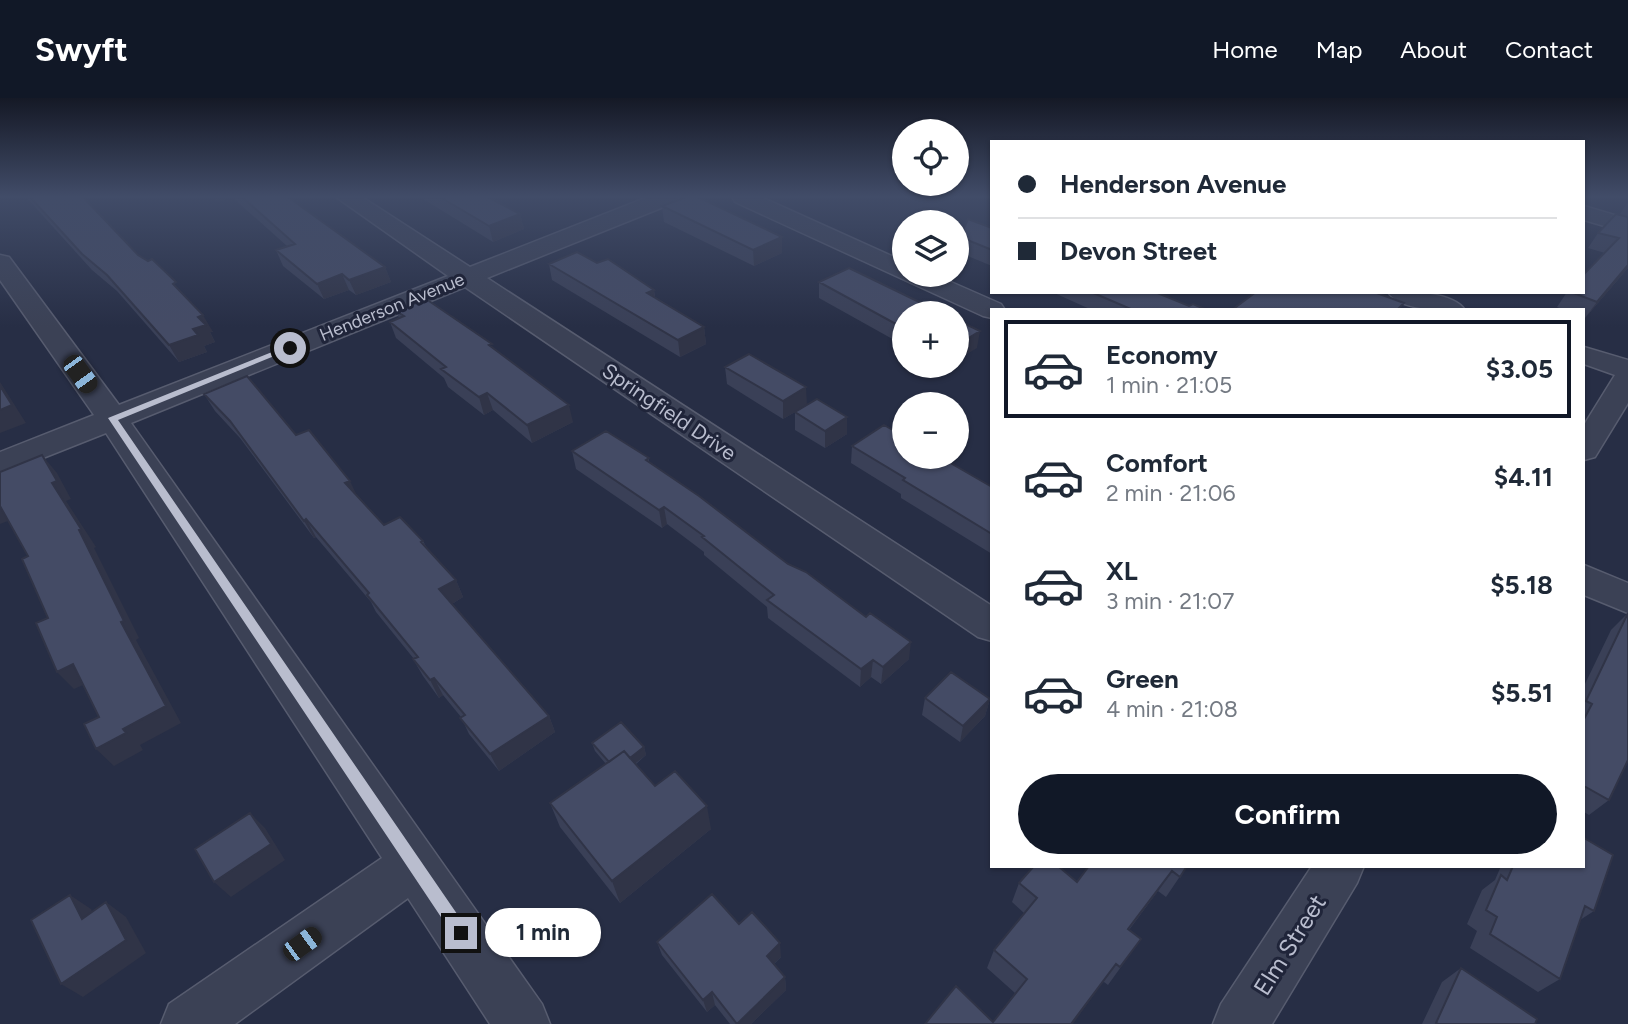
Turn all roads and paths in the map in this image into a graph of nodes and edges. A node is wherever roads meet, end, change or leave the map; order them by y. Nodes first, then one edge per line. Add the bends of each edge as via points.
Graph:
1 (411, 240) edge
2 (561, 240) edge
3 (838, 240) edge
4 (0, 262) edge
5 (892, 265) edge
6 (467, 278) junction
7 (941, 287) edge
8 (1407, 294) edge
9 (1446, 308) edge
10 (990, 309) edge
11 (1585, 355) edge
12 (1628, 370) edge
13 (1628, 378) edge
14 (112, 418) junction
15 (1585, 448) edge
16 (0, 464) edge
17 (1585, 579) edge
18 (1628, 600) edge
19 (990, 625) edge
20 (415, 864) junction
21 (1339, 868) edge
22 (189, 1024) edge
23 (523, 1024) edge
24 (1241, 1024) edge

1 - 6 street, Springfield Drive
2 - 6 street, Henderson Avenue
3 - 5 street
4 - 14 street
6 - 14 street, Henderson Avenue
6 - 19 street, Springfield Drive
7 - 10 street
8 - 9 street
11 - 12 street
13 - 15 street
14 - 16 street, Henderson Avenue
14 - 20 street
17 - 18 street
20 - 22 street
20 - 23 street
21 - 24 street, Elm Street

